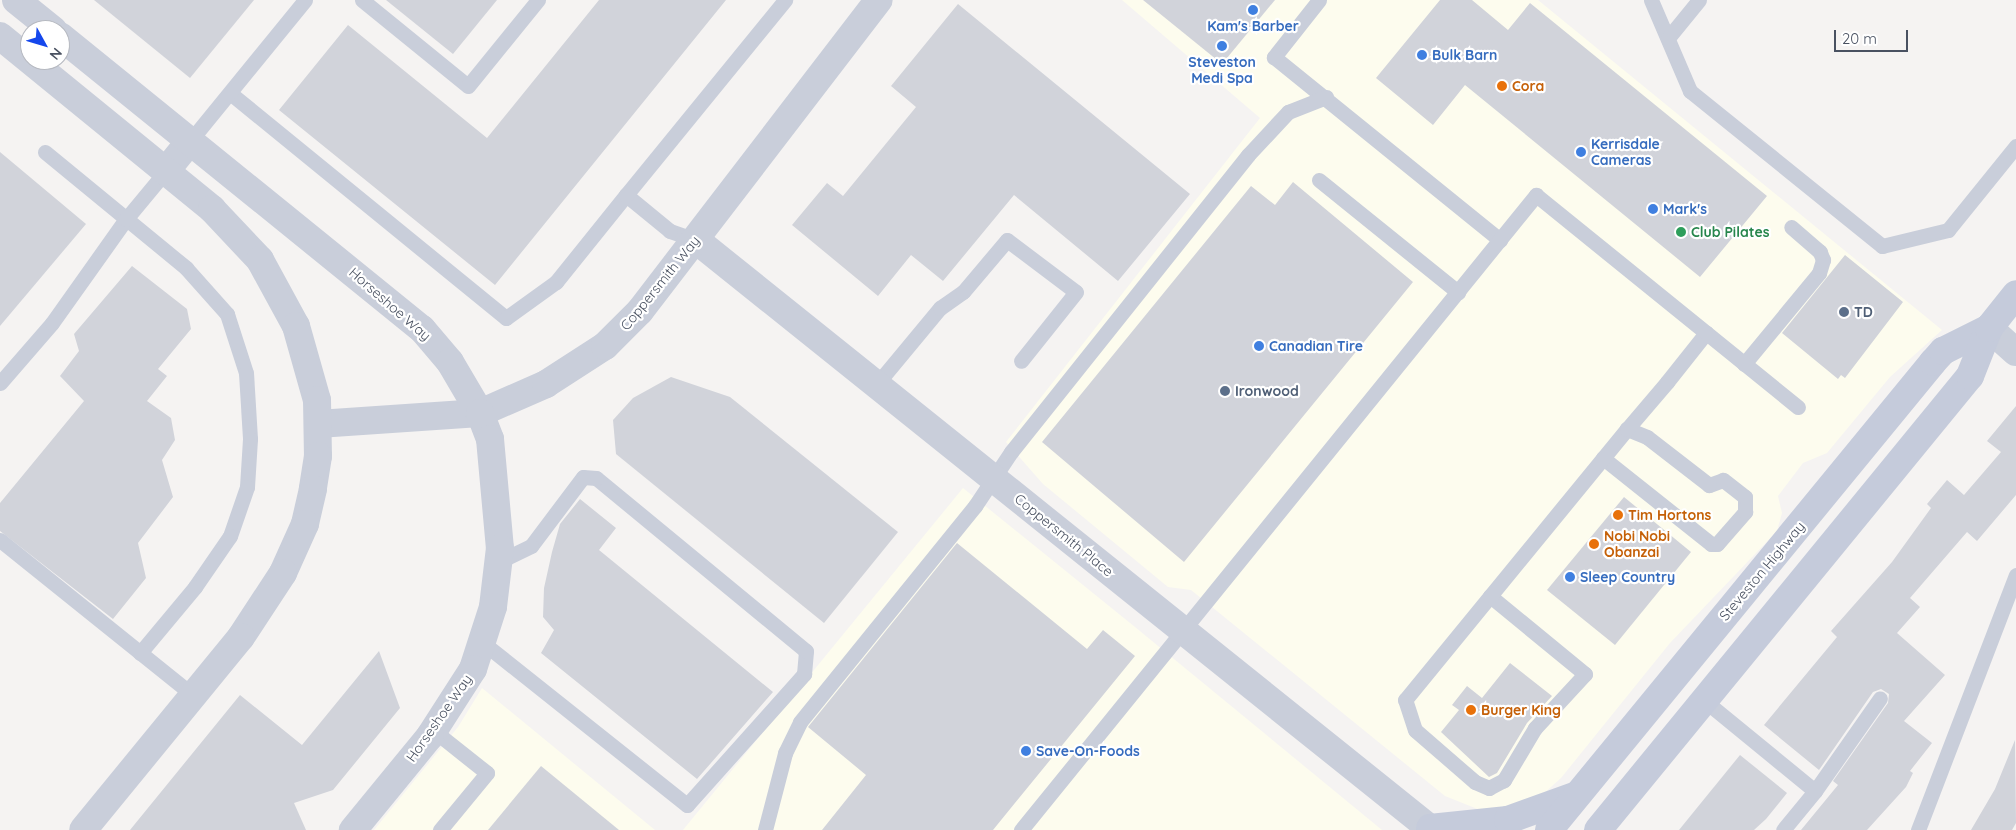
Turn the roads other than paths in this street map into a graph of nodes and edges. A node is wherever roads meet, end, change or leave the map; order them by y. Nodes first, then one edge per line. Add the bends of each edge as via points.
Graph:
1 (16, 0) edge
2 (305, 0) edge
3 (362, 0) edge
4 (538, 0) edge
5 (784, 0) edge
6 (878, 0) edge
7 (1319, 0) edge
8 (1651, 0) edge
9 (1699, 0) edge
10 (41, 20) edge
11 (0, 36) edge
12 (1668, 38) junction
13 (70, 44) edge
14 (230, 93) junction
15 (1326, 97) junction
16 (190, 141) junction
17 (2016, 146) edge
18 (45, 152) dead end
19 (165, 172) junction
20 (1319, 180) dead end
21 (626, 195) junction
22 (126, 219) junction
23 (1791, 227) dead end
24 (696, 240) junction
25 (1500, 240) junction
26 (1458, 292) junction
27 (2016, 294) edge
28 (1988, 328) junction
29 (1706, 333) junction
30 (2016, 352) edge
31 (1021, 361) dead end
32 (1744, 364) junction
33 (0, 383) edge
34 (876, 385) junction
35 (1798, 408) dead end
36 (480, 413) junction
37 (318, 424) junction
38 (1627, 429) junction
39 (1603, 458) junction
40 (995, 479) junction
41 (0, 540) edge
42 (498, 562) junction
43 (2016, 575) edge
44 (1490, 596) junction
45 (1186, 631) junction
46 (482, 642) junction
47 (140, 653) junction
48 (194, 696) junction
49 (1880, 698) dead end
50 (1704, 701) junction
51 (434, 730) junction
52 (1815, 791) junction
53 (1579, 795) junction
54 (1431, 829) edge
55 (83, 830) edge
56 (353, 830) edge
57 (440, 830) edge
58 (765, 830) edge
59 (1021, 830) edge
60 (1549, 830) edge
61 (1598, 830) edge
62 (1783, 830) edge
63 (1918, 830) edge

1 - 10 street
2 - 14 lane
3 - 4 lane via 468,86
5 - 21 lane
6 - 24 street, Coppersmith Way
7 - 15 lane via 1274,57
8 - 12 lane
9 - 12 lane
11 - 19 street
12 - 17 lane via 1690,91 1882,246 1948,230
13 - 16 street, Horseshoe Way
14 - 16 lane
14 - 21 lane via 506,318 556,282
15 - 25 lane
15 - 40 lane via 1288,112 1248,154 1011,452
16 - 19 street
16 - 36 street, Horseshoe Way via 422,329 450,362
18 - 22 lane
19 - 22 lane
19 - 37 street via 212,209 260,260 305,352 314,379
20 - 26 lane
21 - 24 lane via 670,231
22 - 33 lane via 52,323
22 - 47 lane via 186,268 227,314 246,373 250,438 247,487 230,536 195,587
23 - 32 lane via 1820,252 1823,260 1819,273
24 - 34 street, Coppersmith Place
24 - 36 street, Coppersmith Way via 640,310 605,346 546,384
25 - 26 lane
25 - 29 lane via 1536,195
26 - 45 lane
27 - 28 main road, Steveston Highway
28 - 30 street
28 - 50 main road, Steveston Highway via 1970,376
28 - 53 main road, Steveston Highway via 1943,351 1933,362
29 - 32 lane
29 - 38 lane
31 - 34 lane via 1076,292 1007,240 963,292 940,308
32 - 35 lane
34 - 40 street, Coppersmith Place
36 - 37 street, Coppersmith Way
36 - 42 street, Horseshoe Way via 494,462
37 - 48 street via 313,489 295,548 261,610
38 - 39 lane
38 - 39 lane via 1647,437 1709,485 1723,480 1747,503 1745,512 1717,544 1712,544
39 - 44 lane
40 - 45 street, Coppersmith Place
40 - 58 lane via 792,732
41 - 47 lane
42 - 46 street, Horseshoe Way via 493,607
42 - 46 lane via 531,546 583,477 596,478 806,651 804,674 687,804
43 - 63 lane
44 - 44 lane via 1405,700 1415,730 1475,782 1489,788 1504,780 1535,728 1585,674
45 - 54 street, Coppersmith Place
45 - 59 lane
46 - 51 street, Horseshoe Way via 473,669
47 - 48 lane
48 - 55 street
49 - 52 lane
50 - 52 lane
50 - 61 main road, Steveston Highway
51 - 56 street, Horseshoe Way
51 - 57 lane via 487,773
52 - 62 lane
53 - 54 main road via 1508,820
53 - 60 main road, Steveston Highway

